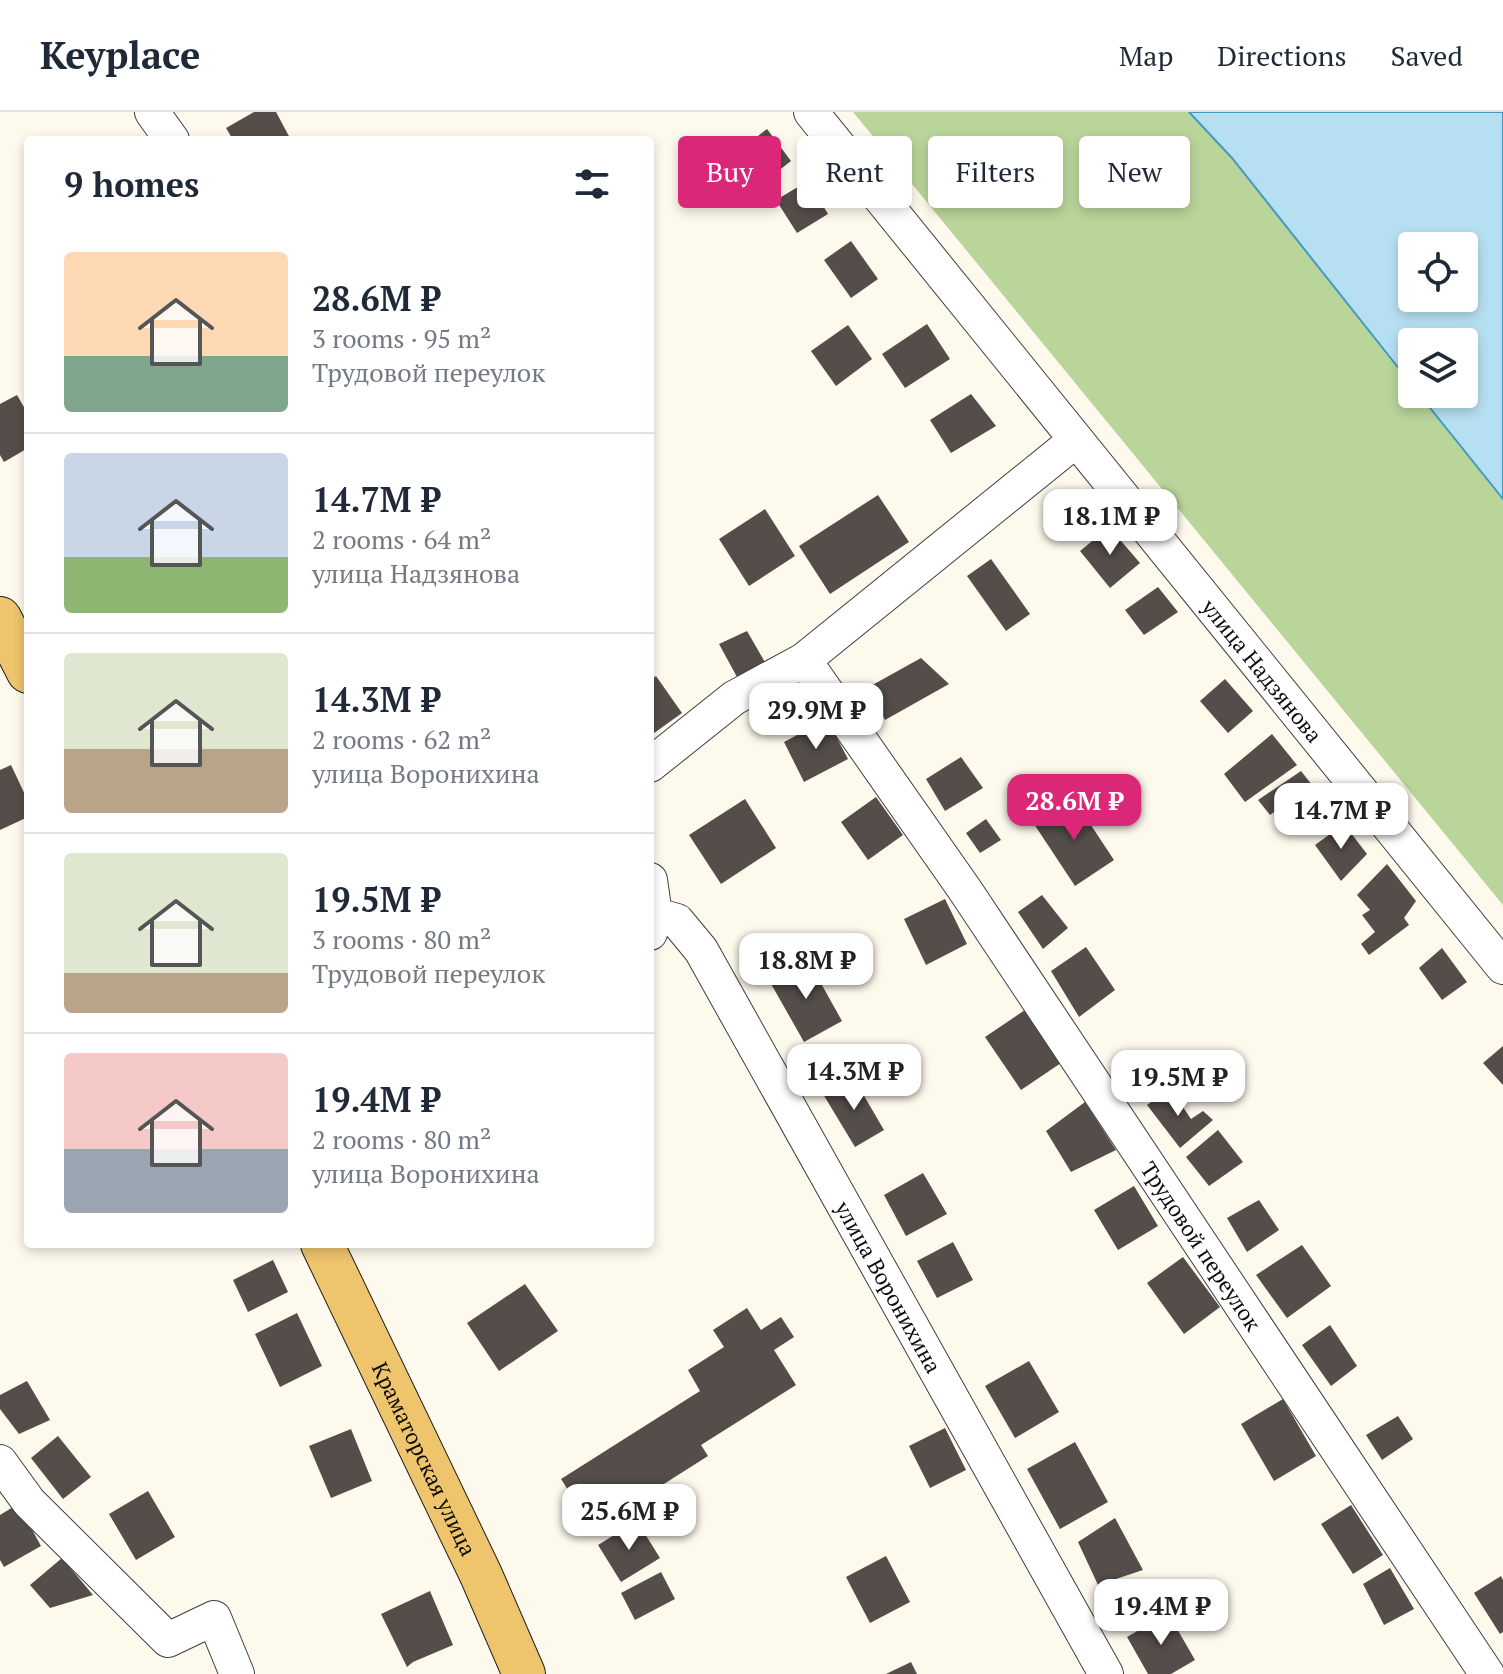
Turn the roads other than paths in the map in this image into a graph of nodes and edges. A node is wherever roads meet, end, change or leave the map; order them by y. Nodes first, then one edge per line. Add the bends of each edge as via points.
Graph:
1 (152, 112) edge
2 (811, 112) edge
3 (169, 136) edge
4 (1076, 440) junction
5 (0, 618) edge
6 (804, 660) junction
7 (24, 664) edge
8 (654, 762) edge
9 (654, 924) edge
10 (1503, 967) edge
11 (324, 1248) edge
12 (0, 1462) edge
13 (237, 1674) edge
14 (524, 1674) edge
15 (1106, 1674) edge
16 (1487, 1674) edge

1 - 3 street
2 - 4 street, улица Надзянова
4 - 6 street
4 - 10 street, улица Надзянова
5 - 7 main road
6 - 8 street via 734,698
6 - 16 street, Трудовой переулок via 965,890
9 - 15 street, улица Воронихина via 677,921 701,950
11 - 14 main road, Краматорская улица
12 - 13 street via 29,1502 168,1640 214,1618

